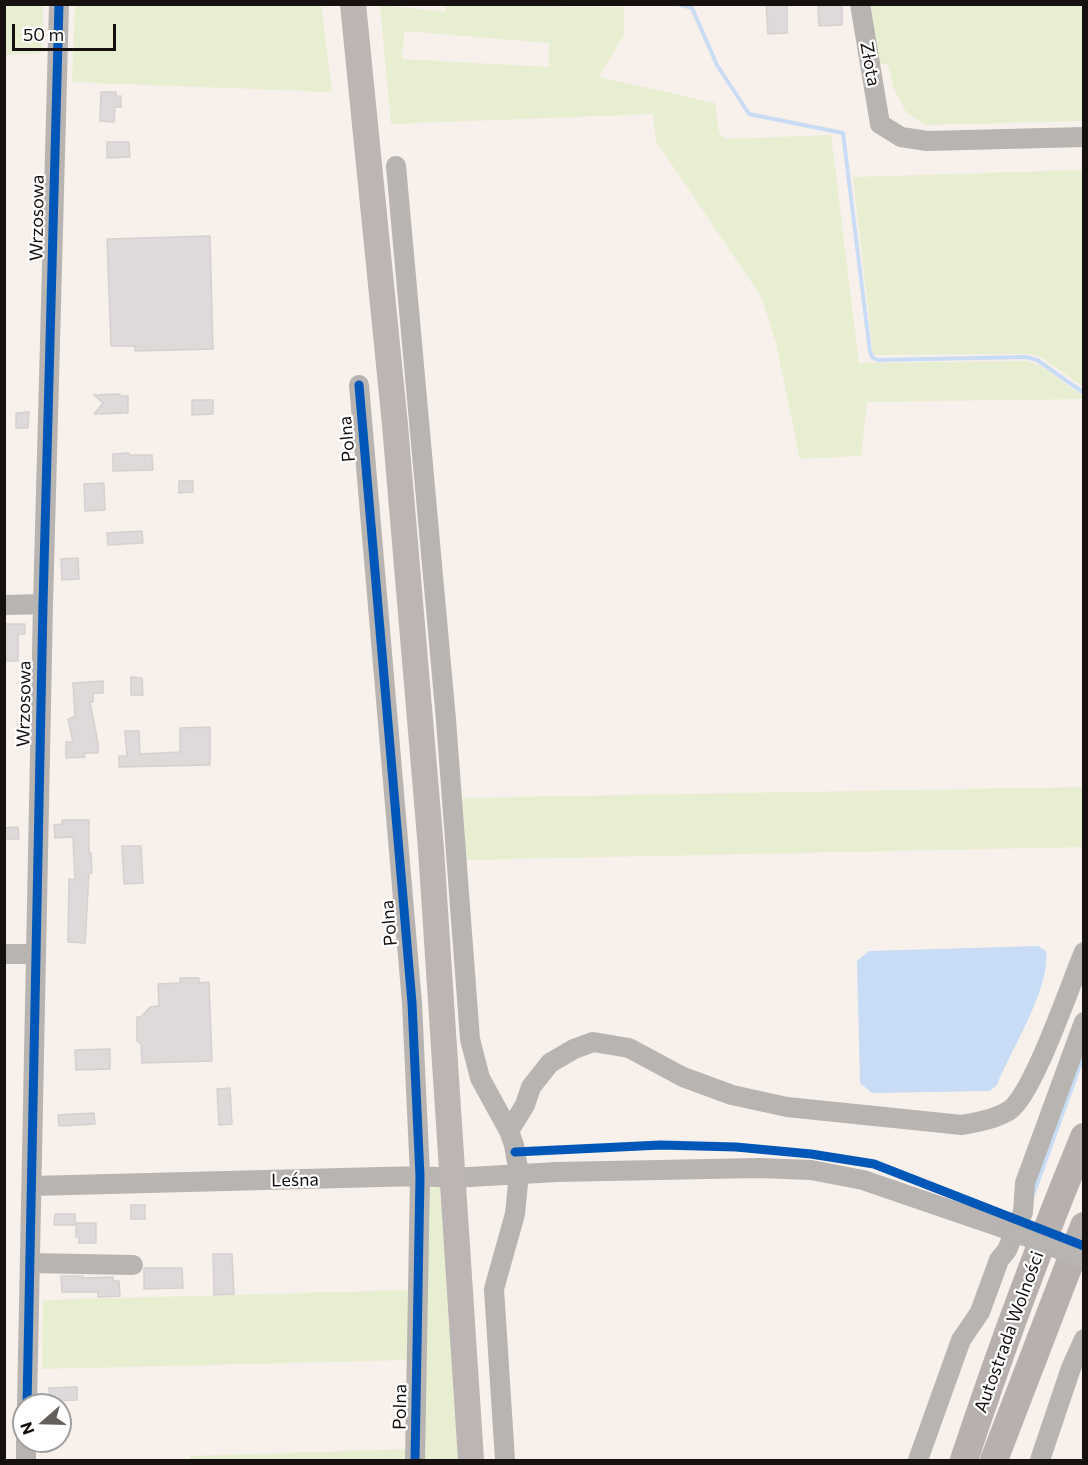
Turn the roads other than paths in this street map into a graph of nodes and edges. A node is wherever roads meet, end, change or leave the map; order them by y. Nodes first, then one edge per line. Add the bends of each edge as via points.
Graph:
1 (59, 4) edge
2 (353, 4) edge
3 (860, 4) edge
4 (1083, 137) edge
5 (396, 166) dead end
6 (359, 385) dead end
7 (43, 604) junction
8 (4, 605) edge
9 (1083, 952) edge
10 (4, 954) edge
11 (36, 954) junction
12 (1083, 1022) edge
13 (509, 1131) junction
14 (1083, 1137) edge
15 (519, 1174) junction
16 (420, 1176) junction
17 (452, 1178) junction
18 (32, 1186) junction
19 (1083, 1226) edge
20 (1083, 1259) edge
21 (30, 1263) junction
22 (133, 1264) dead end
23 (1083, 1339) edge
24 (27, 1393) edge
25 (415, 1461) edge
26 (471, 1461) edge
27 (505, 1461) edge
28 (918, 1461) edge
29 (964, 1461) edge
30 (994, 1461) edge
31 (1040, 1461) edge

1 - 7 street, Wrzosowa
2 - 17 main road via 396,437 431,849
3 - 4 street, Złota via 880,124 901,136 927,141
5 - 13 street via 446,720 470,1039 480,1078
6 - 16 street, Polna via 412,1003
7 - 8 street
7 - 11 street, Wrzosowa
9 - 13 street via 1023,1096 1010,1110 985,1120 962,1125 787,1107 732,1095 683,1077 629,1048 593,1042 550,1063 531,1087
10 - 11 street
11 - 18 street, Wrzosowa
12 - 28 street via 1025,1183 1023,1212 999,1260 980,1312 961,1340
13 - 15 street
14 - 29 highway, Autostrada Wolności
15 - 17 street, Leśna
15 - 20 street, Leśna, bridge via 811,1170 863,1180
15 - 27 street via 514,1214 494,1289
16 - 17 street, Leśna
16 - 18 street, Leśna
16 - 25 street, Polna
17 - 26 main road
18 - 21 street, Wrzosowa
19 - 30 highway, Autostrada Wolności
21 - 22 street
21 - 24 street, Wrzosowa
23 - 31 street

